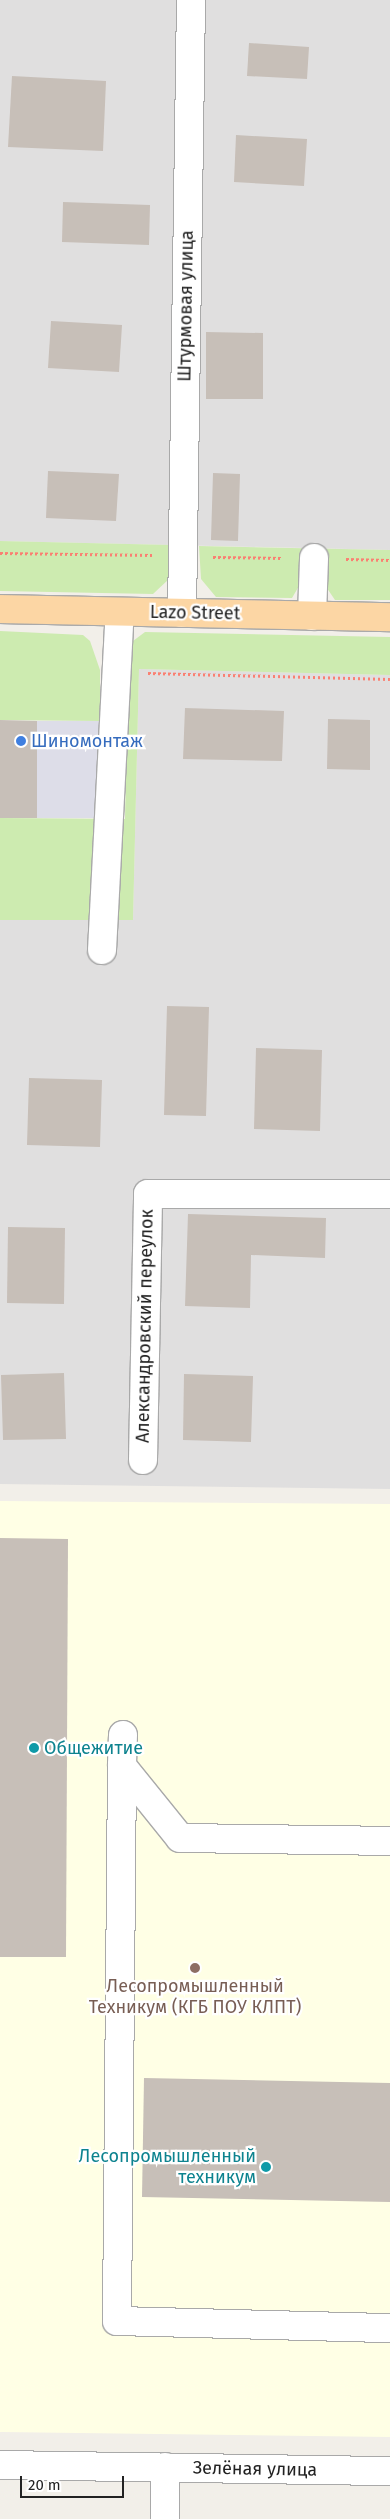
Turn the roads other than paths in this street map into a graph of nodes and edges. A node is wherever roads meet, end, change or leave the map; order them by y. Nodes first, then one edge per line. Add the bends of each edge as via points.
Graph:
1 (191, 0) edge
2 (314, 558) dead end
3 (0, 609) edge
4 (120, 612) junction
5 (182, 613) junction
6 (312, 616) junction
7 (390, 617) edge
8 (102, 950) dead end
9 (390, 1194) edge
10 (143, 1460) dead end
11 (122, 1735) dead end
12 (122, 1766) junction
13 (390, 1841) edge
14 (390, 2328) edge
15 (0, 2465) edge
16 (165, 2467) junction
17 (390, 2471) edge
18 (165, 2519) edge

1 - 5 street, Штурмовая улица
2 - 6 street
3 - 4 main road, Lazo Street
4 - 5 main road, Lazo Street
4 - 8 street
5 - 6 main road, Lazo Street
6 - 7 main road, Lazo Street
9 - 10 street, Александровский переулок via 148,1194
11 - 12 street
12 - 13 street via 180,1838
12 - 14 street via 117,2321
15 - 16 street, Зелёная улица
16 - 17 street, Зелёная улица
16 - 18 street

